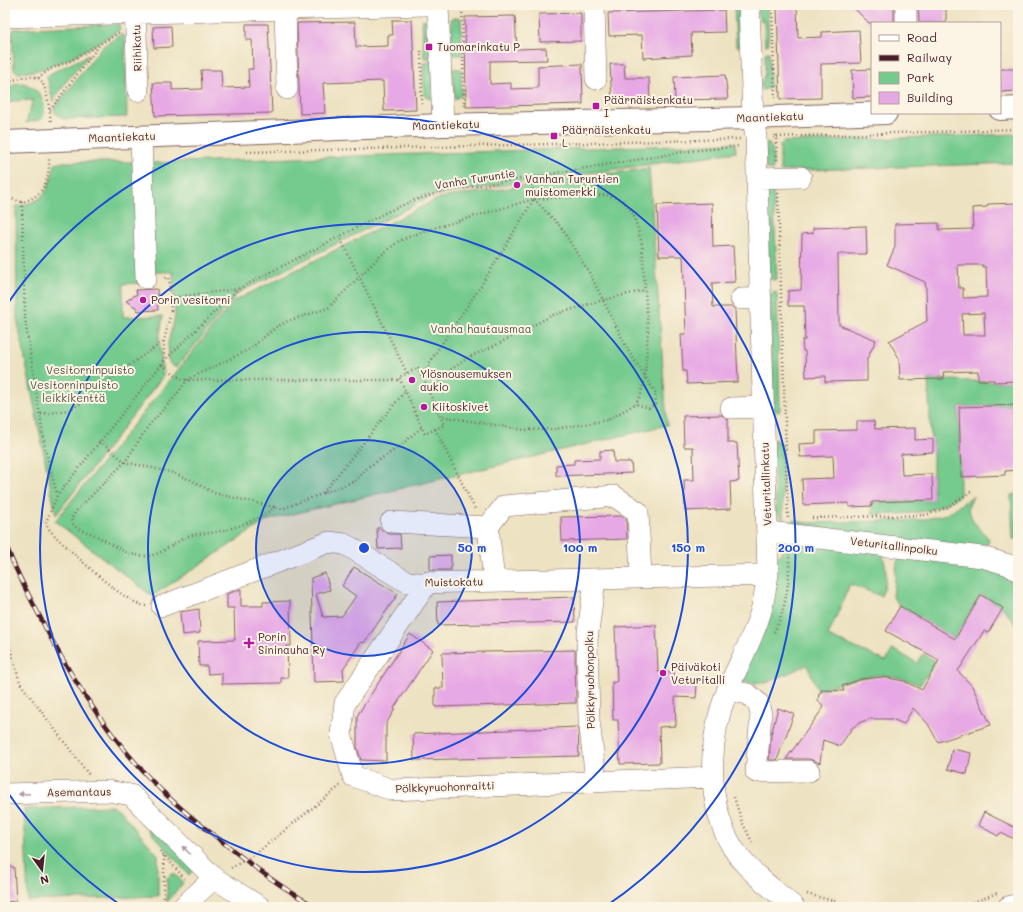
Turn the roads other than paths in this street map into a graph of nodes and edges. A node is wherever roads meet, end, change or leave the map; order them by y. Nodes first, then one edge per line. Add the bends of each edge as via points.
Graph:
1 (426, 5) edge
2 (438, 5) edge
3 (594, 5) edge
4 (749, 5) edge
5 (906, 5) edge
6 (285, 7) edge
7 (136, 13) edge
8 (6, 17) edge
9 (906, 22) edge
10 (596, 79) dead end
11 (287, 89) dead end
12 (138, 91) dead end
13 (1018, 108) edge
14 (1001, 109) edge
15 (880, 114) edge
16 (443, 125) junction
17 (750, 134) junction
18 (141, 136) junction
19 (5, 142) edge
20 (801, 177) dead end
21 (752, 189) junction
22 (146, 278) road end
23 (764, 407) junction
24 (731, 408) dead end
25 (390, 522) dead end
26 (486, 527) junction
27 (768, 532) junction
28 (1018, 571) edge
29 (768, 575) junction
30 (641, 577) junction
31 (595, 579) junction
32 (494, 581) junction
33 (428, 582) junction
34 (162, 606) road end
35 (727, 690) junction
36 (809, 771) dead end
37 (713, 776) junction
38 (596, 780) junction
39 (5, 794) edge
40 (214, 878) junction
41 (798, 899) edge
42 (190, 900) edge
43 (260, 907) edge

1 - 6 street
2 - 16 street
3 - 10 street
4 - 17 street, Veturitallinkatu
5 - 9 street
6 - 7 street
6 - 11 street
7 - 8 street
7 - 12 street, Riihikatu
13 - 14 main road
15 - 17 main road, Maantiekatu
16 - 17 main road, Maantiekatu
16 - 18 main road, Maantiekatu
17 - 21 street, Veturitallinkatu
18 - 19 main road, Maantiekatu
18 - 22 street
20 - 21 street
21 - 23 street, Veturitallinkatu via 751,298
23 - 24 street
23 - 27 street, Veturitallinkatu
25 - 26 street
26 - 30 street via 504,506 614,496 638,512
26 - 32 street
27 - 28 street, Veturitallinpolku via 982,557 1009,564
27 - 29 street, Veturitallinkatu
29 - 30 street, Muistokatu
29 - 35 street, Veturitallinkatu via 759,617
30 - 31 street, Muistokatu
31 - 32 street, Muistokatu
31 - 38 street, Pölkkyruohonpolku via 587,640 589,720
32 - 33 street, Muistokatu
33 - 34 street, Muistokatu via 408,582 350,547 329,542
33 - 38 street, Pölkkyruohonraitti via 344,703 341,734 353,776 392,790
35 - 36 street via 748,694 758,703 761,714 756,772
35 - 37 street, Veturitallinkatu via 714,745
37 - 38 street, Pölkkyruohonraitti
37 - 41 street, Veturitallinkatu via 714,794 722,829 745,864
40 -> 39 street, Asemantaus via 131,795 108,791
40 - 42 street
40 - 43 street, Asemantaus

